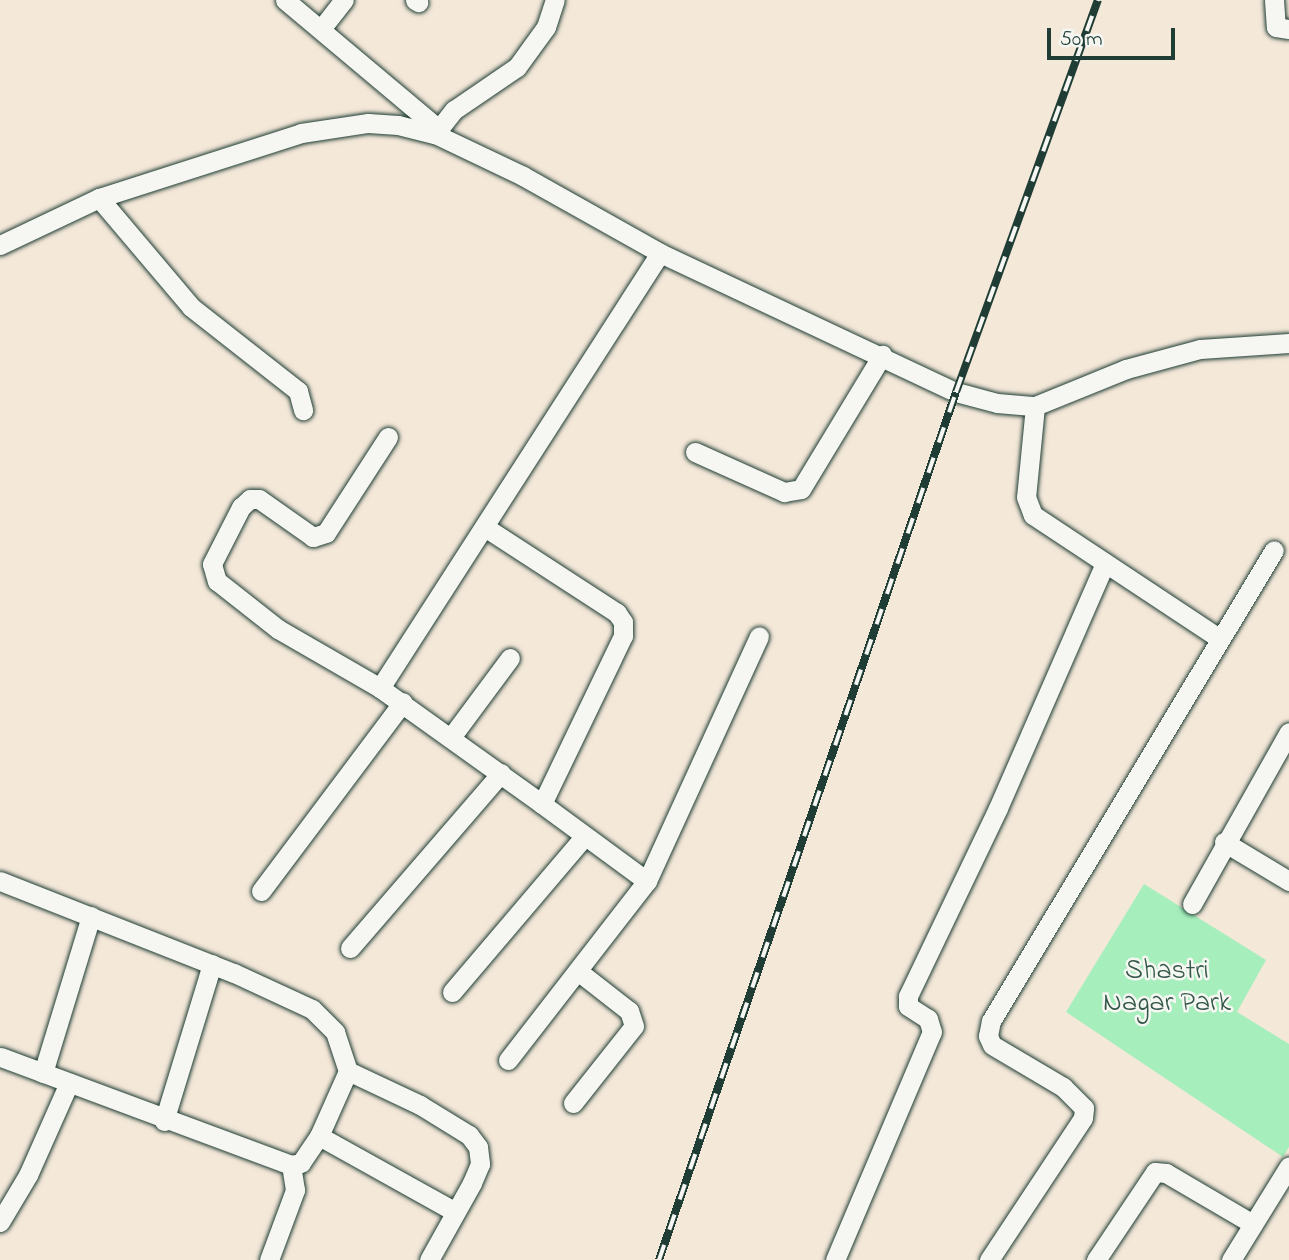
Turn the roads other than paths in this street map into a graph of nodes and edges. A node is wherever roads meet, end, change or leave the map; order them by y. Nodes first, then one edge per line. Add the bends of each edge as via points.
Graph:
1 (285, 0) edge
2 (344, 0) edge
3 (555, 0) edge
4 (1274, 0) edge
5 (321, 29) junction
6 (1289, 29) edge
7 (437, 132) junction
8 (99, 198) junction
9 (0, 245) edge
10 (660, 253) junction
11 (1289, 342) edge
12 (882, 355) junction
13 (1035, 406) junction
14 (303, 410) dead end
15 (388, 437) dead end
16 (695, 452) dead end
17 (486, 528) junction
18 (1274, 550) dead end
19 (1104, 565) junction
20 (759, 636) dead end
21 (1219, 638) junction
22 (510, 658) dead end
23 (380, 688) junction
24 (403, 702) junction
25 (1289, 732) edge
26 (452, 736) junction
27 (501, 773) junction
28 (542, 804) junction
29 (583, 838) junction
30 (1224, 842) junction
31 (0, 881) edge
32 (647, 881) junction
33 (1289, 881) edge
34 (261, 891) dead end
35 (1192, 904) dead end
36 (91, 916) junction
37 (350, 948) dead end
38 (212, 964) junction
39 (579, 972) junction
40 (452, 992) dead end
41 (0, 1057) edge
42 (508, 1060) dead end
43 (348, 1071) junction
44 (43, 1073) junction
45 (69, 1083) junction
46 (573, 1104) dead end
47 (164, 1121) junction
48 (319, 1136) junction
49 (291, 1165) junction
50 (1289, 1166) edge
51 (454, 1211) junction
52 (0, 1222) edge
53 (1253, 1224) junction
54 (269, 1260) edge
55 (429, 1260) edge
56 (835, 1260) edge
57 (989, 1260) edge
58 (1096, 1260) edge
59 (1231, 1260) edge

1 - 5 street
2 - 5 street
3 - 7 street via 546,27 517,67 454,110
4 - 6 street via 1276,27
5 - 7 street
7 - 8 street via 398,125 335,126 300,133
7 - 10 street
8 - 9 street
8 - 14 street via 191,307 298,391
10 - 12 street
10 - 17 street
11 - 13 street via 1226,344 1174,355
12 - 13 street via 957,392 997,403
12 - 16 street via 836,424 805,485 797,491 784,492
13 - 19 street via 1026,497 1029,508 1039,521
15 - 23 street via 326,533 313,537 254,498 241,507 212,564 218,581 278,629
17 - 23 street
17 - 28 street via 617,613 623,622 623,636
18 - 21 street
19 - 21 street
19 - 56 street via 998,808 908,996 908,1006 928,1019 932,1031
20 - 32 street
21 - 57 street via 991,1021 988,1036 992,1045 1071,1093 1084,1108 1083,1118
22 - 26 street
23 - 24 street
24 - 26 street
24 - 34 street
25 - 30 street
26 - 27 street
27 - 28 street
27 - 37 street
28 - 29 street
29 - 32 street
29 - 40 street
30 - 33 street
30 - 35 street
31 - 36 street
32 - 39 street
36 - 38 street
36 - 44 street
38 - 43 street via 322,1017 344,1048
38 - 47 street
39 - 42 street
39 - 46 street via 629,1011 634,1026
41 - 44 street
43 - 48 street
43 - 51 street via 421,1105 476,1142 480,1164
44 - 45 street
45 - 47 street
45 - 52 street via 28,1175
47 - 49 street
48 - 49 street via 301,1163
48 - 51 street
49 - 54 street via 295,1189
50 - 53 street
51 - 55 street
53 - 58 street via 1166,1173 1155,1172
53 - 59 street

